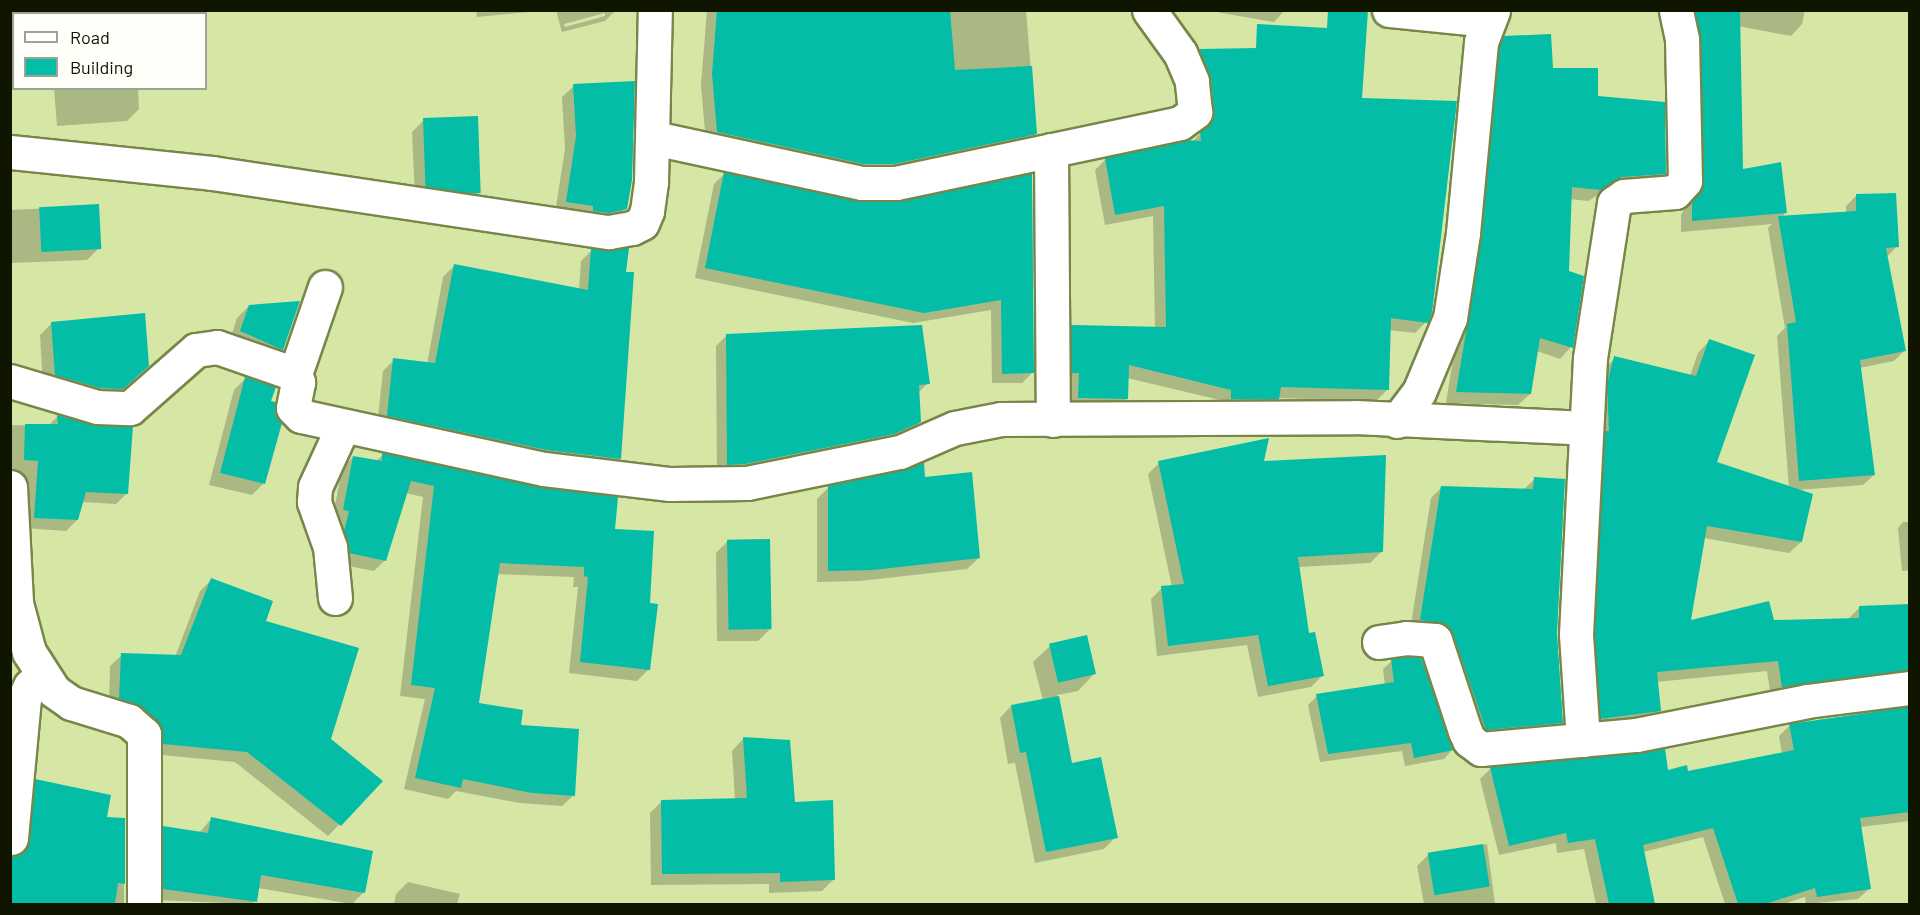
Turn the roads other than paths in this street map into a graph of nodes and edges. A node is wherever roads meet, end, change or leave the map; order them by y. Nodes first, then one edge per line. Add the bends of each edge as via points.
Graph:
1 (655, 10) edge
2 (1149, 10) edge
3 (1389, 10) edge
4 (1676, 10) edge
5 (1490, 15) edge
6 (654, 138) junction
7 (1051, 150) junction
8 (10, 152) edge
9 (325, 287) dead end
10 (295, 374) junction
11 (10, 381) edge
12 (1053, 420) junction
13 (1398, 421) junction
14 (343, 426) junction
15 (1586, 428) junction
16 (10, 487) edge
17 (334, 598) dead end
18 (1379, 642) dead end
19 (43, 675) junction
20 (1910, 688) edge
21 (1583, 740) junction
22 (11, 838) edge
23 (144, 904) edge

1 - 6 street
2 - 7 street via 1180,53 1192,81 1192,117 1180,123
3 - 5 street
4 - 15 street via 1682,39 1685,181 1675,192 1624,196 1614,203 1590,358
5 - 13 street via 1481,42 1463,233 1450,318 1419,392
6 - 7 street via 862,183 896,183
6 - 8 street via 648,211 642,223 609,232 212,173
7 - 12 street
9 - 10 street
10 - 11 street via 217,347 196,350 140,403 120,410
10 - 14 street via 296,413
12 - 13 street via 1355,417
12 - 14 street via 975,422 910,450 747,483 670,484 544,469
13 - 15 street
14 - 17 street via 315,487 314,502 330,547
15 - 21 street via 1576,634
16 - 19 street via 16,603 29,652
18 - 21 street via 1406,638 1435,640 1465,731 1481,749
19 - 22 street via 30,686 24,698
19 - 23 street via 71,703 129,721 144,734
20 - 21 street via 1807,700 1636,735

